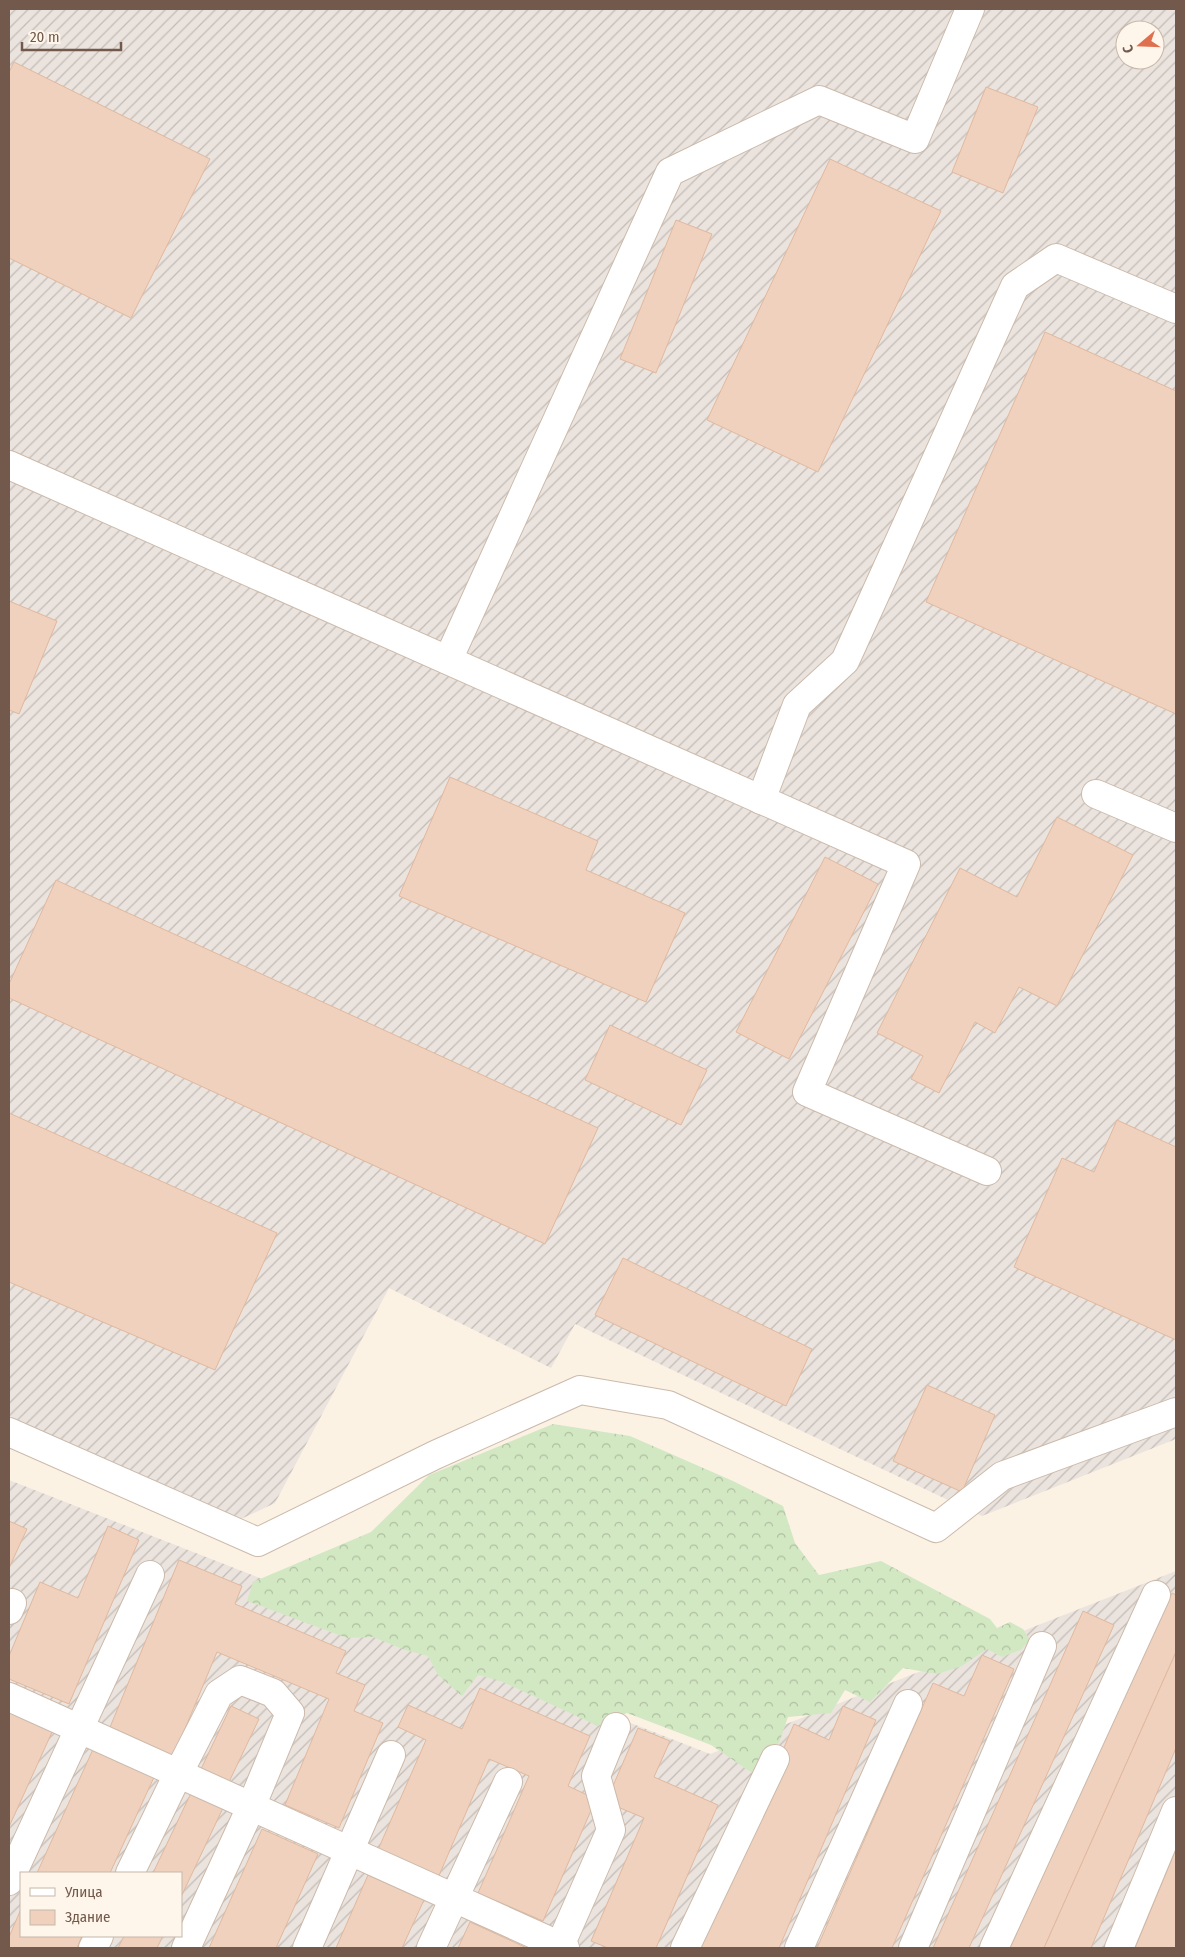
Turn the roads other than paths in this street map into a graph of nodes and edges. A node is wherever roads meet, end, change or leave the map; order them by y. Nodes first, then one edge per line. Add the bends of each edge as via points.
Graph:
1 (970, 9) edge
2 (1176, 309) edge
3 (9, 465) edge
4 (448, 660) junction
5 (1096, 794) dead end
6 (761, 800) junction
7 (1176, 828) edge
8 (987, 1171) dead end
9 (1176, 1412) edge
10 (9, 1432) edge
11 (150, 1575) dead end
12 (1156, 1595) dead end
13 (1042, 1646) dead end
14 (9, 1697) edge
15 (908, 1704) dead end
16 (616, 1727) dead end
17 (79, 1729) junction
18 (391, 1755) dead end
19 (775, 1759) dead end
20 (178, 1774) junction
21 (508, 1782) dead end
22 (251, 1807) junction
23 (1176, 1811) edge
24 (350, 1851) junction
25 (130, 1872) edge
26 (9, 1880) edge
27 (454, 1898) junction
28 (561, 1947) edge
29 (186, 1948) edge
30 (307, 1948) edge
31 (431, 1948) edge
32 (685, 1948) edge
33 (798, 1948) edge
34 (913, 1948) edge
35 (994, 1948) edge
36 (1119, 1948) edge

1 - 4 lane via 915,139 820,100 670,172
2 - 6 lane via 1056,258 1014,286 845,661 797,705
3 - 4 lane
4 - 6 lane
5 - 7 lane
6 - 8 lane via 906,864 807,1092
9 - 10 lane via 1002,1476 936,1528 668,1405 580,1390 436,1455 258,1542
11 - 17 lane
12 - 35 lane
13 - 34 lane
14 - 17 lane
15 - 33 lane
16 - 28 lane via 596,1776 612,1830
17 - 20 lane
17 - 26 lane
18 - 24 lane
19 - 32 lane
20 - 22 lane
20 - 22 lane via 219,1694 240,1680 273,1693 290,1713
20 - 25 lane
21 - 27 lane
22 - 24 lane
22 - 29 lane
23 - 36 lane
24 - 27 lane
24 - 30 lane
27 - 28 lane
27 - 31 lane

